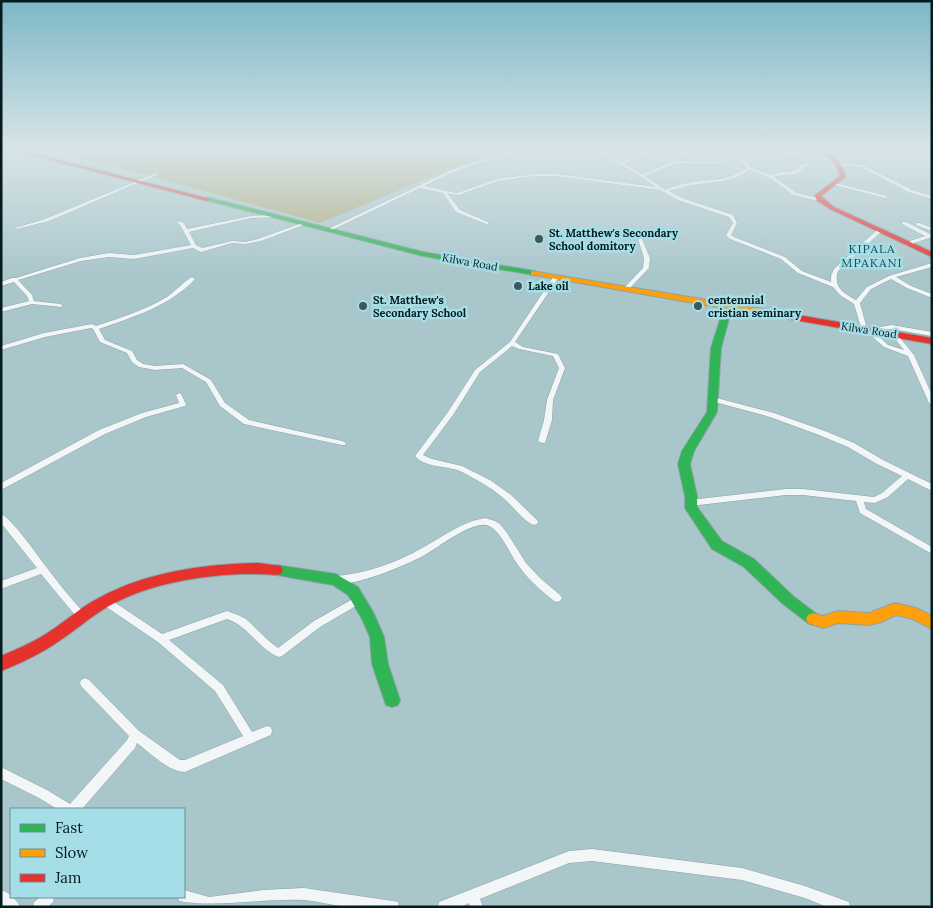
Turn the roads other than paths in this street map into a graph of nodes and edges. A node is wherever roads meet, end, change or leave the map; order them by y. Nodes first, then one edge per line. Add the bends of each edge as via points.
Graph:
1 (115, 192) edge
2 (182, 192) edge
3 (409, 192) edge
4 (445, 192) edge
5 (447, 192) edge
6 (462, 192) edge
7 (668, 192) edge
8 (793, 192) edge
9 (823, 192) edge
10 (868, 192) edge
11 (914, 192) edge
12 (885, 197) dead end
13 (932, 198) edge
14 (819, 200) junction
15 (276, 216) junction
16 (179, 222) dead end
17 (486, 223) dead end
18 (904, 223) dead end
19 (304, 224) junction
20 (918, 224) dead end
21 (17, 228) dead end
22 (328, 230) junction
23 (932, 230) edge
24 (186, 231) junction
25 (879, 231) junction
26 (644, 233) dead end
27 (930, 236) edge
28 (194, 246) junction
29 (910, 246) junction
30 (932, 255) edge
31 (932, 265) edge
32 (556, 277) junction
33 (892, 277) junction
34 (192, 278) dead end
35 (14, 279) junction
36 (1, 284) edge
37 (834, 285) junction
38 (626, 290) junction
39 (932, 296) edge
40 (32, 302) junction
41 (857, 303) junction
42 (60, 306) dead end
43 (728, 307) junction
44 (1, 310) edge
45 (96, 328) junction
46 (866, 330) junction
47 (932, 334) edge
48 (895, 335) junction
49 (932, 341) edge
50 (512, 343) junction
51 (1, 348) edge
52 (911, 355) junction
53 (179, 395) dead end
54 (713, 399) junction
55 (932, 403) edge
56 (542, 441) dead end
57 (342, 443) dead end
58 (907, 476) junction
59 (1, 487) edge
60 (932, 488) edge
61 (859, 499) junction
62 (690, 503) junction
63 (1, 517) edge
64 (534, 522) dead end
65 (932, 551) edge
66 (42, 570) junction
67 (336, 580) junction
68 (1, 585) edge
69 (557, 598) dead end
70 (358, 600) junction
71 (106, 601) junction
72 (82, 617) junction
73 (932, 623) edge
74 (161, 638) junction
75 (1, 664) edge
76 (85, 683) dead end
77 (392, 700) dead end
78 (267, 732) dead end
79 (135, 735) junction
80 (250, 738) junction
81 (1, 773) edge
82 (65, 808) edge
83 (75, 808) edge
84 (1, 896) edge
85 (185, 896) edge
86 (475, 901) edge
87 (14, 907) edge
88 (393, 907) edge
89 (444, 907) edge
90 (844, 907) edge

1 - 21 street via 47,220
2 - 15 main road, Kilwa Road
3 - 22 street
4 - 17 street via 458,211
5 - 6 street
7 - 37 street via 731,216 735,223 728,234 732,238 783,258 800,272
8 - 14 street
9 - 14 main road via 817,196
10 - 12 street
11 - 13 street
14 - 25 main road
15 - 19 main road, Kilwa Road
15 - 24 street via 246,217
16 - 24 street
18 - 27 street
19 - 22 main road, Kilwa Road
19 - 28 street via 247,243 232,242 202,250
20 - 23 street
22 - 32 main road, Kilwa Road via 430,255
24 - 28 street
25 - 29 main road
25 - 37 street via 836,270
26 - 38 street via 640,239 647,258 646,268
27 - 29 street via 912,242
28 - 35 street via 134,257 112,255 87,259
29 - 30 main road
31 - 33 street
32 - 38 main road, Kilwa Road
32 - 50 street
33 - 39 street via 909,288
33 - 41 street via 867,290
34 - 45 street via 180,291 155,305
35 - 36 street
35 - 40 street
37 - 41 street
38 - 43 main road, Kilwa Road
40 - 42 street
40 - 44 street
41 - 46 street
43 - 46 main road, Kilwa Road
43 - 54 main road via 716,348
45 - 51 street via 63,330
45 - 57 street via 102,341 130,352 141,366 183,366 209,381 222,404 244,421
46 - 47 street via 892,327
46 - 48 main road, Kilwa Road
46 - 52 street via 886,346
48 - 49 main road, Kilwa Road
48 - 52 street
50 - 56 street via 556,355 562,368 550,400
50 - 64 street via 479,368 419,456 477,477 507,496
52 - 55 street
53 - 59 street via 183,404 102,432
54 - 58 street via 805,426 851,445
54 - 62 main road via 712,412 688,451 684,464
58 - 60 street
58 - 61 street via 880,499
61 - 62 street via 786,492
61 - 65 street via 868,514
62 - 73 main road via 717,545 749,563 816,621 838,617 876,618 894,609
63 - 66 street
66 - 68 street
66 - 72 street
67 - 69 street via 360,577 418,555 467,526 486,522 497,527 531,576
67 - 70 main road via 350,588
67 - 71 main road via 271,569 238,568 162,580
70 - 74 street via 317,624 279,653 256,632 228,615
70 - 77 main road via 377,637 380,664
71 - 72 main road
71 - 74 street
72 - 75 main road via 50,639
74 - 80 street via 219,688
76 - 79 street
78 - 80 street
79 - 80 street via 178,766
79 - 83 street via 131,744
81 - 82 street
84 - 87 street
85 - 88 street via 209,903 263,896 320,895
86 - 89 street
86 - 90 street via 568,857 592,855 748,876

